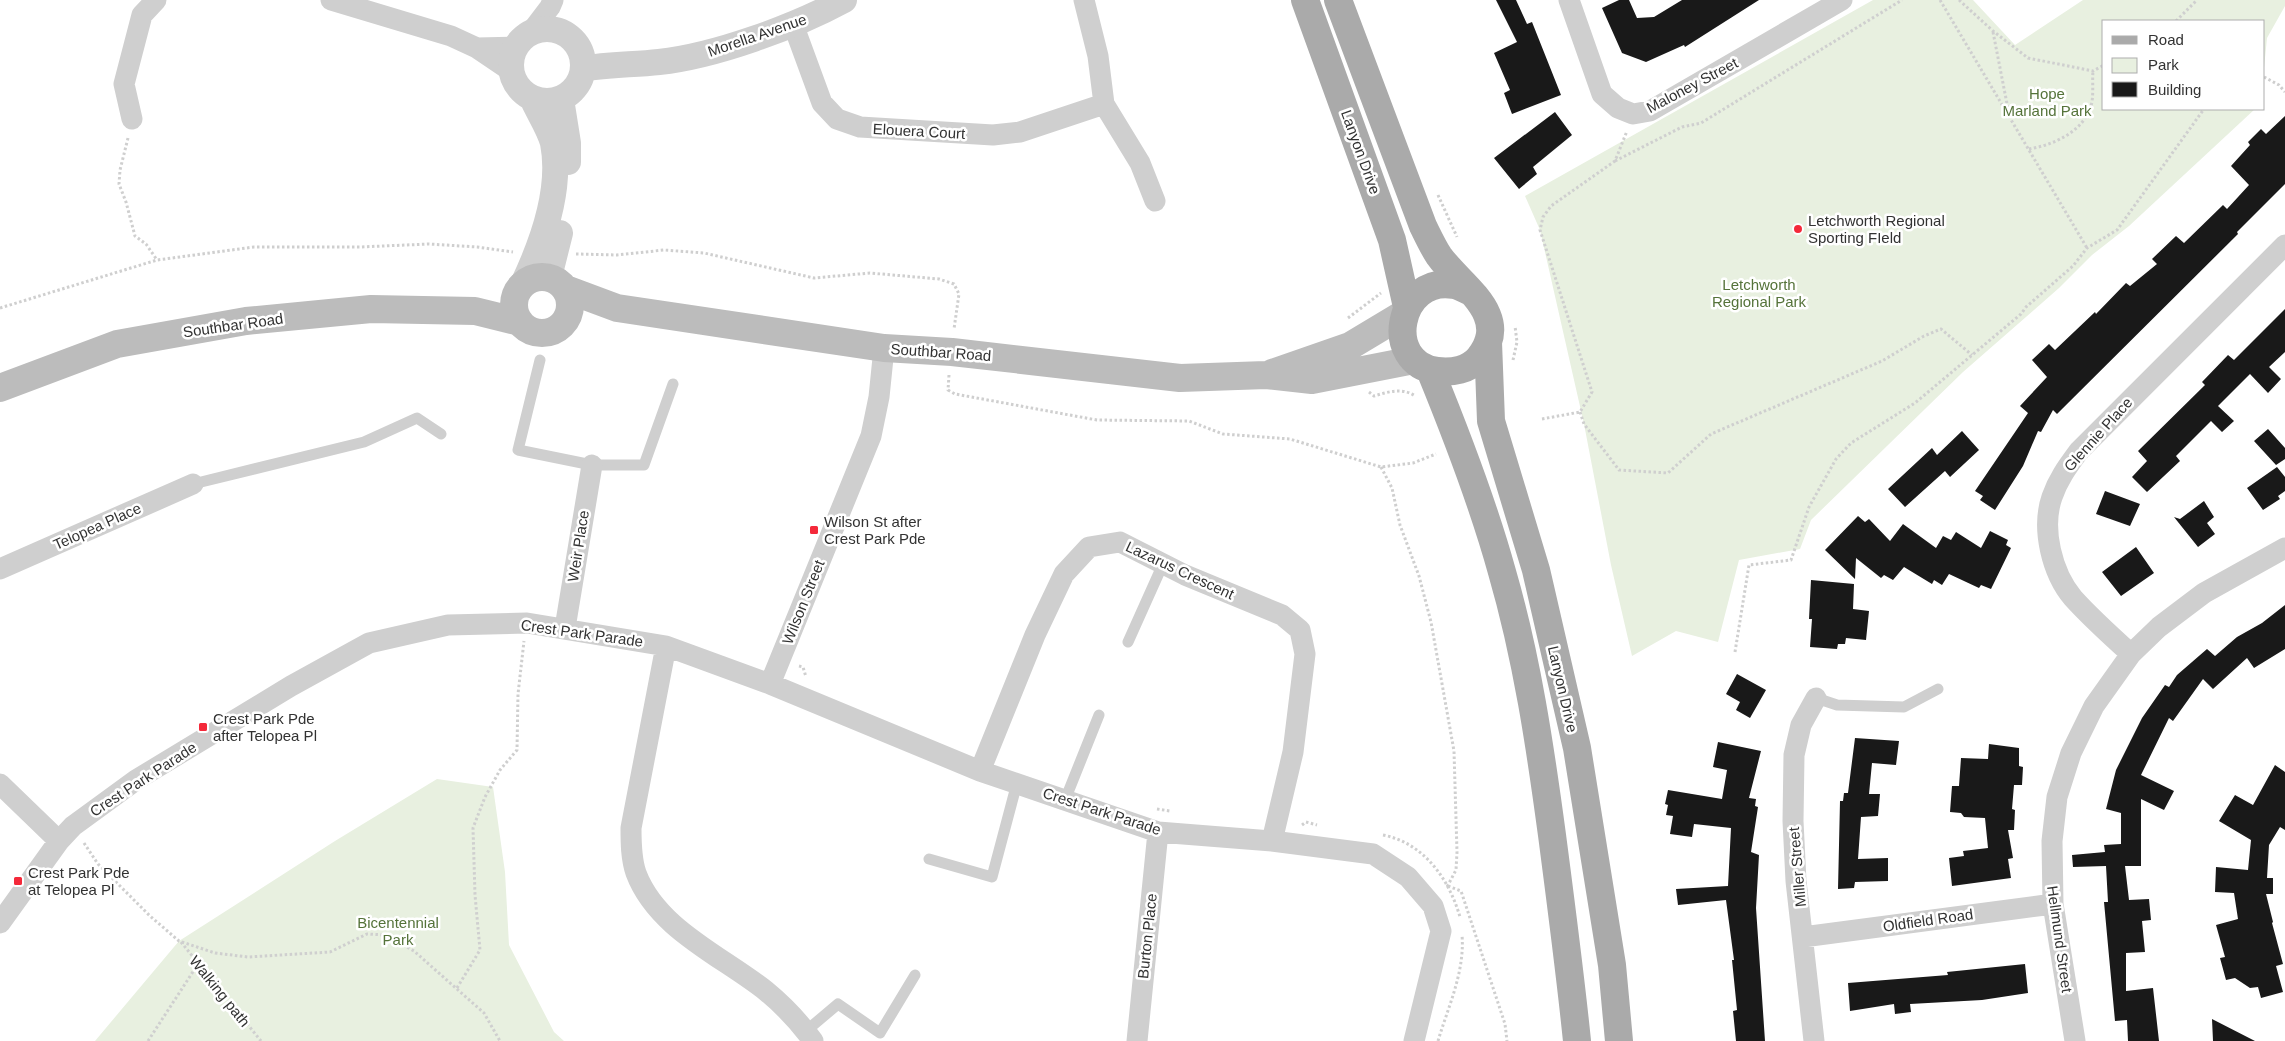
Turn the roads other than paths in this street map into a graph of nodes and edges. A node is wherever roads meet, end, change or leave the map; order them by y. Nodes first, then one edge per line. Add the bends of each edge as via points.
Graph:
1 (156, 0) edge
2 (331, 0) edge
3 (844, 0) edge
4 (1084, 0) edge
5 (1305, 0) edge
6 (1338, 0) edge
7 (1568, 0) edge
8 (1842, 0) edge
9 (793, 24) junction
10 (535, 31) edge
11 (590, 62) junction
12 (532, 98) junction
13 (561, 98) junction
14 (1104, 104) junction
15 (132, 118) road end
16 (1155, 201) dead end
17 (2285, 245) edge
18 (558, 283) junction
19 (1471, 292) junction
20 (519, 301) junction
21 (617, 308) junction
22 (1406, 310) junction
23 (565, 322) junction
24 (1488, 342) junction
25 (884, 348) junction
26 (540, 360) dead end
27 (1422, 365) junction
28 (1266, 375) junction
29 (673, 384) dead end
30 (0, 388) edge
31 (441, 434) dead end
32 (592, 465) junction
33 (193, 484) joint
34 (2285, 548) edge
35 (1163, 564) junction
36 (0, 569) edge
37 (565, 628) junction
38 (1128, 642) dead end
39 (666, 646) junction
40 (2131, 654) junction
41 (770, 684) junction
42 (1938, 689) dead end
43 (1816, 698) joint
44 (1099, 715) dead end
45 (980, 771) junction
46 (0, 784) edge
47 (1017, 784) junction
48 (1064, 800) junction
49 (1158, 832) junction
50 (66, 833) junction
51 (1272, 840) junction
52 (929, 859) dead end
53 (2053, 904) junction
54 (0, 923) edge
55 (1804, 937) junction
56 (915, 975) dead end
57 (809, 1036) edge
58 (1137, 1041) edge
59 (1414, 1041) edge
60 (1577, 1041) edge
61 (1619, 1041) edge
62 (1814, 1041) edge
63 (2075, 1041) edge

1 - 15 street via 142,15 124,84
2 - 10 street via 451,36 477,48
3 - 9 street, Morella Avenue
4 - 14 street via 1098,56
5 - 22 main road, Lanyon Drive via 1392,240
6 - 19 main road, Lanyon Drive via 1423,226 1439,256
7 - 8 street, Maloney Street via 1602,94 1618,108 1632,114 1650,111
9 - 11 street, Morella Avenue via 713,52 659,62
9 - 14 street, Elouera Court via 822,102 837,119 860,127 993,135 1020,132
10 - 11 street via 570,37
10 - 12 street via 515,82
11 - 13 street via 574,89
12 - 13 street via 543,101
12 - 20 street via 552,142 556,178 537,254
13 - 18 street via 568,143 568,178
14 - 16 street via 1140,163
17 - 40 street, Glennie Place via 2079,451 2062,473 2051,498 2048,534 2060,577 2072,597
18 - 20 main road via 536,277
18 - 21 main road, Southbar Road
18 - 23 main road via 570,299 570,311
19 - 22 main road via 1454,285 1437,285 1421,292
19 - 24 main road via 1482,303 1489,322
20 - 23 main road via 530,330 542,333
20 - 30 main road, Southbar Road via 475,311 371,309 246,321 118,344
21 - 23 main road, Southbar Road
21 - 25 main road, Southbar Road
22 - 27 main road via 1401,328 1405,346
22 - 28 main road, Southbar Road via 1350,346
24 - 27 main road via 1478,359 1465,368 1448,373
24 - 61 main road, Lanyon Drive via 1491,421 1536,570 1577,748 1612,965
25 - 28 main road, Southbar Road via 952,352 1180,378
25 - 41 street, Wilson Street via 873,429
26 - 32 lane via 518,450
27 - 28 main road, Southbar Road via 1312,380
27 - 60 main road, Lanyon Drive via 1477,488 1524,658 1540,743
29 - 32 lane via 644,465
31 - 33 lane via 417,418 364,442
32 - 37 street, Weir Place
33 - 36 street, Telopea Place
34 - 40 street, Hellmund Street via 2204,593
35 - 38 lane
35 - 45 street, Lazarus Crescent via 1120,542 1090,547 1064,574 1035,635
35 - 51 street, Lazarus Crescent via 1282,615 1300,630 1305,654 1293,752
37 - 39 street, Crest Park Parade
37 - 50 street, Crest Park Parade via 526,623 448,625 369,643 136,780
39 - 41 street, Crest Park Parade
39 - 57 street via 631,828 635,872 646,893 671,922 767,992
40 - 53 street, Hellmund Street via 2094,706 2071,753 2060,788 2052,841
41 - 45 street, Crest Park Parade
42 - 43 lane via 1904,707 1837,705
43 - 55 street, Miller Street via 1801,725 1794,755 1793,831
44 - 48 lane
45 - 47 street, Crest Park Parade
46 - 50 street
47 - 48 street, Crest Park Parade
47 - 52 lane via 992,877
48 - 49 street, Crest Park Parade
49 - 51 street, Crest Park Parade
49 - 58 street, Burton Place
50 - 54 street, Crest Park Parade
51 - 59 street, Crest Park Parade via 1373,854 1408,877 1434,906 1441,931
53 - 55 street, Oldfield Road
53 - 63 street, Hellmund Street
55 - 62 street, Miller Street
56 - 57 lane via 880,1033 838,1004

